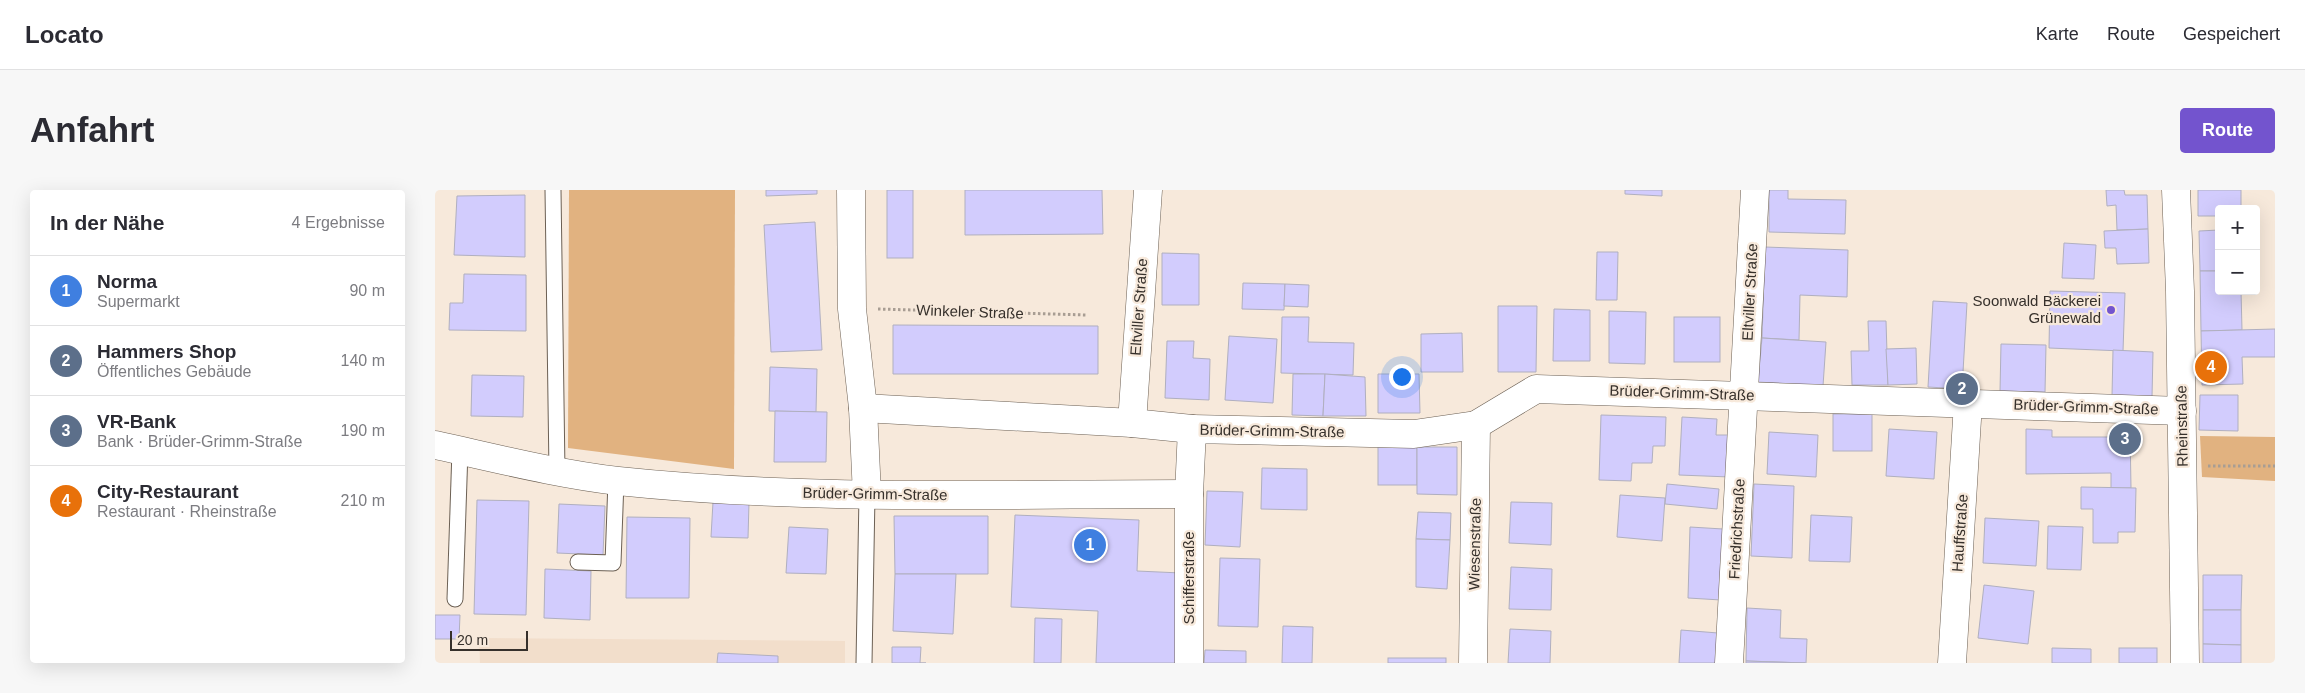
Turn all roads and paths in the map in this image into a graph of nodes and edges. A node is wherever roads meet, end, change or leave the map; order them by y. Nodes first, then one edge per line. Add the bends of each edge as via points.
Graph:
1 (553, 190) edge
2 (851, 190) edge
3 (1148, 190) edge
4 (1755, 190) edge
5 (2176, 190) edge
6 (852, 309) junction
7 (1087, 315) dead end
8 (1745, 395) junction
9 (1968, 403) junction
10 (863, 408) junction
11 (2182, 411) junction
12 (1132, 423) junction
13 (1476, 425) junction
14 (1192, 429) junction
15 (447, 447) edge
16 (2183, 465) junction
17 (2275, 466) edge
18 (557, 471) junction
19 (616, 481) junction
20 (1189, 494) junction
21 (867, 495) junction
22 (577, 562) dead end
23 (455, 599) dead end
24 (864, 663) edge
25 (1189, 663) edge
26 (1473, 663) edge
27 (1729, 663) edge
28 (1952, 663) edge
29 (2185, 663) edge

1 - 18 lane
2 - 6 street
3 - 12 street, Eltviller Straße
4 - 8 street, Eltviller Straße
5 - 11 street, Rheinstraße
6 - 7 path, Winkeler Straße
6 - 10 street
8 - 9 street, Brüder-Grimm-Straße
8 - 13 street, Brüder-Grimm-Straße via 1537,389
8 - 27 street, Friedrichstraße
9 - 11 street, Brüder-Grimm-Straße
9 - 28 street, Hauffstraße
10 - 12 street, Brüder-Grimm-Straße
10 - 21 street
11 - 16 street, Rheinstraße
12 - 14 street, Brüder-Grimm-Straße
13 - 14 street, Brüder-Grimm-Straße via 1414,434
13 - 26 street, Wiesenstraße
14 - 20 street, Brüder-Grimm-Straße
15 - 18 street, Brüder-Grimm-Straße
15 - 23 lane, Brüder-Grimm-Straße
16 - 17 path
16 - 29 street, Rheinstraße
18 - 19 street, Brüder-Grimm-Straße
19 - 21 street, Brüder-Grimm-Straße via 728,490
19 - 22 lane via 613,563
20 - 21 street, Brüder-Grimm-Straße
20 - 25 street, Schifferstraße
21 - 24 lane

